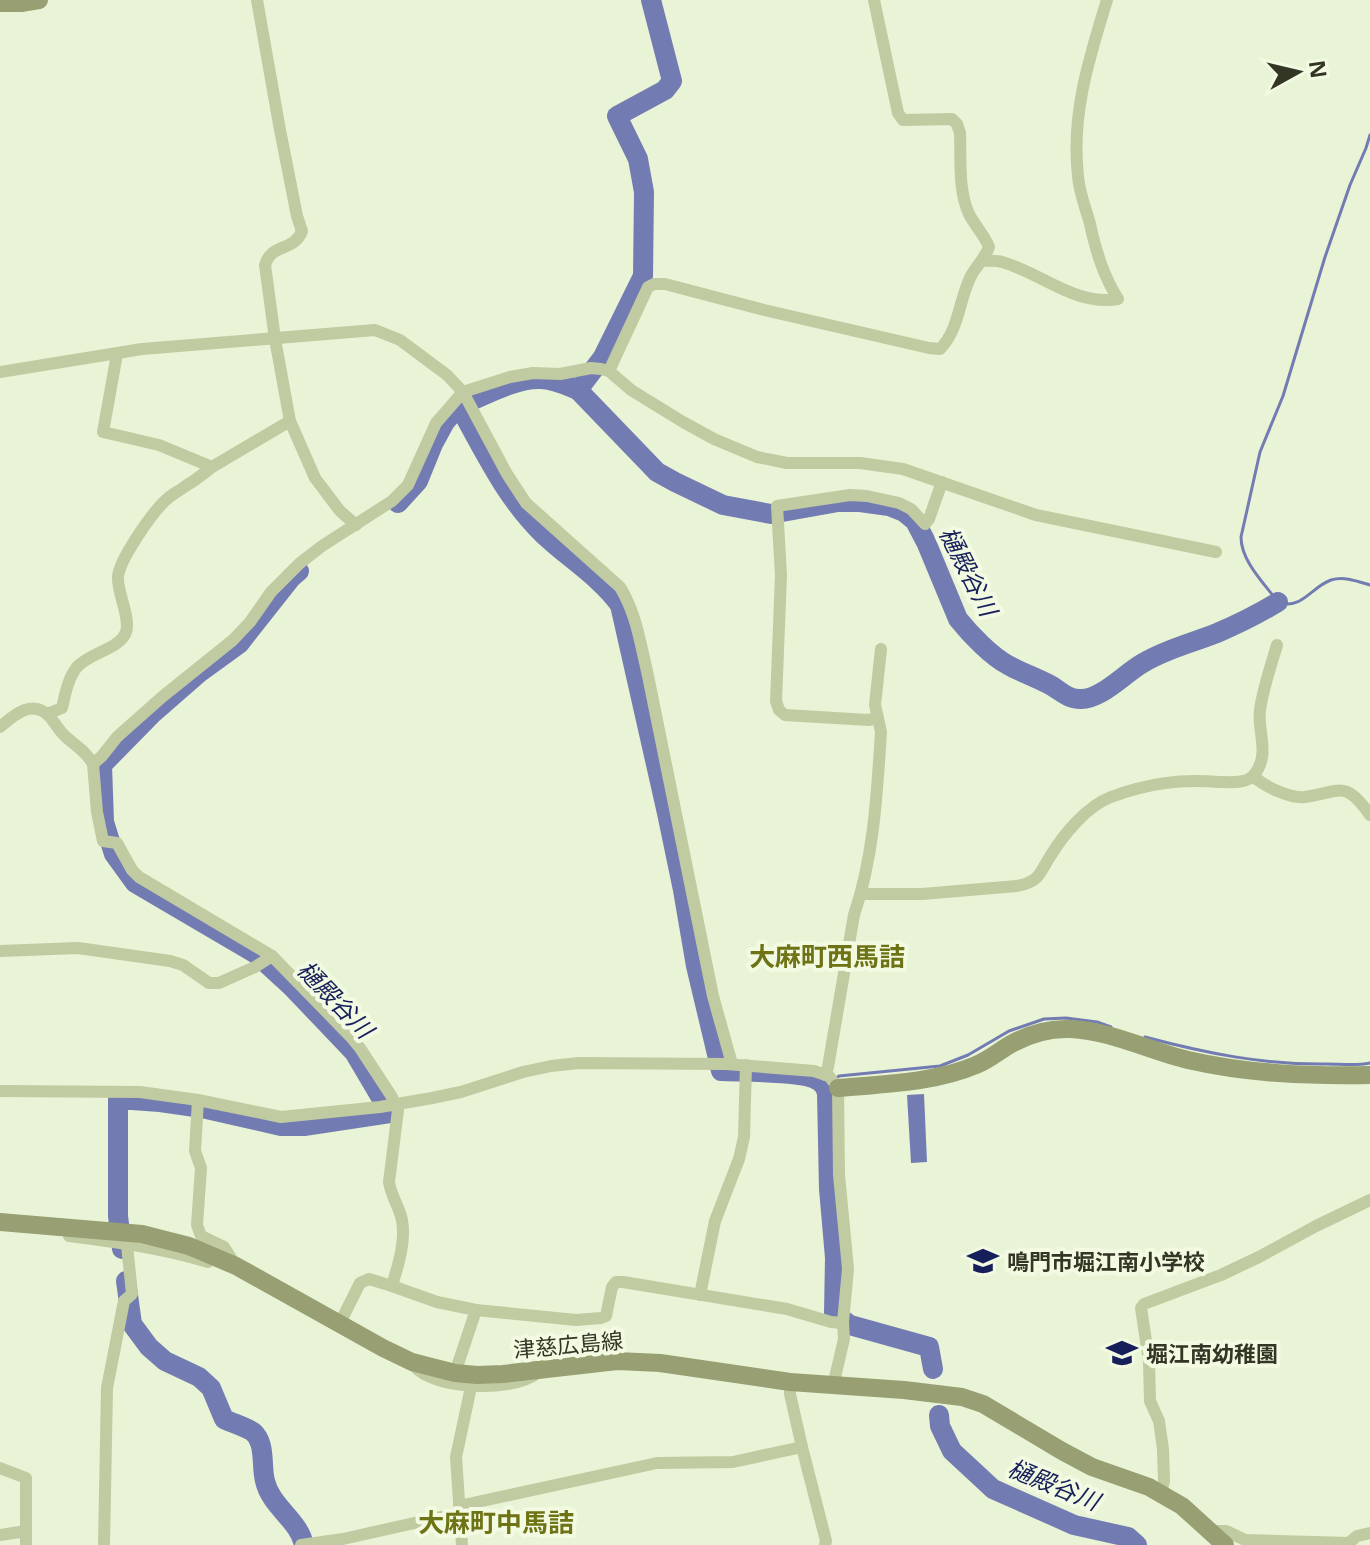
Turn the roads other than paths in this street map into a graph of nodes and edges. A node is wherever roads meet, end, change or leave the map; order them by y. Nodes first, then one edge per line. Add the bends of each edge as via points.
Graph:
1 (39, 0) edge
2 (257, 0) edge
3 (874, 0) edge
4 (1107, 0) edge
5 (0, 3) edge
6 (983, 261) junction
7 (275, 339) junction
8 (117, 354) junction
9 (600, 369) junction
10 (0, 372) edge
11 (467, 400) junction
12 (290, 421) junction
13 (212, 467) junction
14 (942, 482) junction
15 (356, 525) junction
16 (1216, 552) dead end
17 (1277, 645) dead end
18 (881, 649) dead end
19 (53, 712) junction
20 (878, 718) junction
21 (0, 727) edge
22 (97, 761) junction
23 (1253, 776) junction
24 (1370, 815) edge
25 (861, 894) junction
26 (0, 951) edge
27 (267, 960) junction
28 (730, 1064) junction
29 (1370, 1075) edge
30 (832, 1081) junction
31 (0, 1091) edge
32 (198, 1100) junction
33 (388, 1106) junction
34 (1370, 1200) edge
35 (0, 1222) edge
36 (48, 1227) junction
37 (127, 1245) junction
38 (231, 1264) junction
39 (392, 1286) junction
40 (700, 1295) junction
41 (476, 1310) junction
42 (843, 1320) junction
43 (340, 1323) junction
44 (412, 1362) junction
45 (542, 1370) junction
46 (455, 1373) junction
47 (790, 1382) junction
48 (833, 1386) junction
49 (470, 1390) junction
50 (802, 1447) junction
51 (0, 1468) edge
52 (1161, 1494) junction
53 (459, 1509) junction
54 (26, 1531) junction
55 (1370, 1533) edge
56 (0, 1535) edge
57 (1218, 1538) edge
58 (303, 1544) edge
59 (26, 1545) edge
60 (104, 1545) edge
61 (462, 1545) edge
62 (825, 1545) edge

1 - 5 main road
2 - 7 street via 302,231 293,244 267,257
3 - 6 street via 898,113 903,120 952,119 957,124 965,202 989,247
4 - 6 street via 1081,92 1076,142 1078,179 1098,257 1118,299 1090,299 999,260
6 - 9 street via 973,273 949,340 940,349 654,284
7 - 8 street
7 - 11 street via 375,330 400,340 447,375
7 - 12 street
8 - 10 street
8 - 13 street via 103,432 159,445
9 - 11 street via 510,377
9 - 14 street via 683,422 757,457 787,463 860,463
11 - 15 street via 436,423 408,485
11 - 28 street via 526,503 628,600
12 - 13 street
12 - 15 street via 315,478
13 - 19 street via 166,500 136,539 118,576 126,634 75,669 62,708
14 - 16 street via 1036,515
14 - 20 street via 925,524 899,503 867,496 777,506 779,710 785,715
15 - 22 street via 300,563 233,640 150,707
17 - 23 street via 1259,714 1262,758
18 - 20 street
19 - 21 street via 28,708
19 - 22 street via 61,733
20 - 25 street via 873,826
22 - 27 street via 100,834 121,848 139,877
23 - 24 street via 1302,798 1338,789 1350,793
23 - 25 street via 1244,781 1159,783 1096,804 1031,883
25 - 30 street via 828,1067
26 - 27 street via 78,948 170,961 209,983
27 - 33 street via 360,1048 392,1097
28 - 30 street via 814,1071
28 - 33 street via 551,1066
28 - 40 street via 744,1137 715,1221
29 - 30 main road via 1269,1074 1188,1060 1071,1029 1043,1031 950,1073 901,1082
30 - 42 street via 848,1269
31 - 32 street via 98,1090
32 - 33 street via 281,1117
32 - 38 street via 197,1225 201,1236 224,1247
33 - 39 street via 398,1110 389,1182 404,1232
34 - 52 street via 1221,1275 1141,1308 1150,1401 1163,1449
35 - 36 main road, 津慈広島線
36 - 37 street via 55,1234
36 - 38 main road, 津慈広島線 via 142,1234
37 - 38 street
37 - 60 street via 132,1294 124,1301 107,1388
38 - 43 main road, 津慈広島線
39 - 41 street
39 - 43 street via 369,1279 360,1283
40 - 41 street via 616,1282 601,1318
40 - 42 street via 831,1322
41 - 46 street
42 - 48 street
43 - 44 main road, 津慈広島線
44 - 46 main road, 津慈広島線
44 - 49 street via 422,1374
45 - 46 main road, 津慈広島線
45 - 47 main road, 津慈広島線 via 617,1361 660,1363
45 - 49 street via 529,1379
47 - 48 main road, 津慈広島線
47 - 50 street
48 - 52 main road, 津慈広島線 via 962,1397 1092,1467
49 - 53 street via 456,1457
50 - 53 street via 733,1462 657,1463
50 - 62 street
51 - 54 street via 26,1478
52 - 57 main road, 津慈広島線
53 - 58 street
53 - 61 street
54 - 56 street
54 - 59 street
55 - 57 street via 1349,1543 1245,1540 1226,1531

